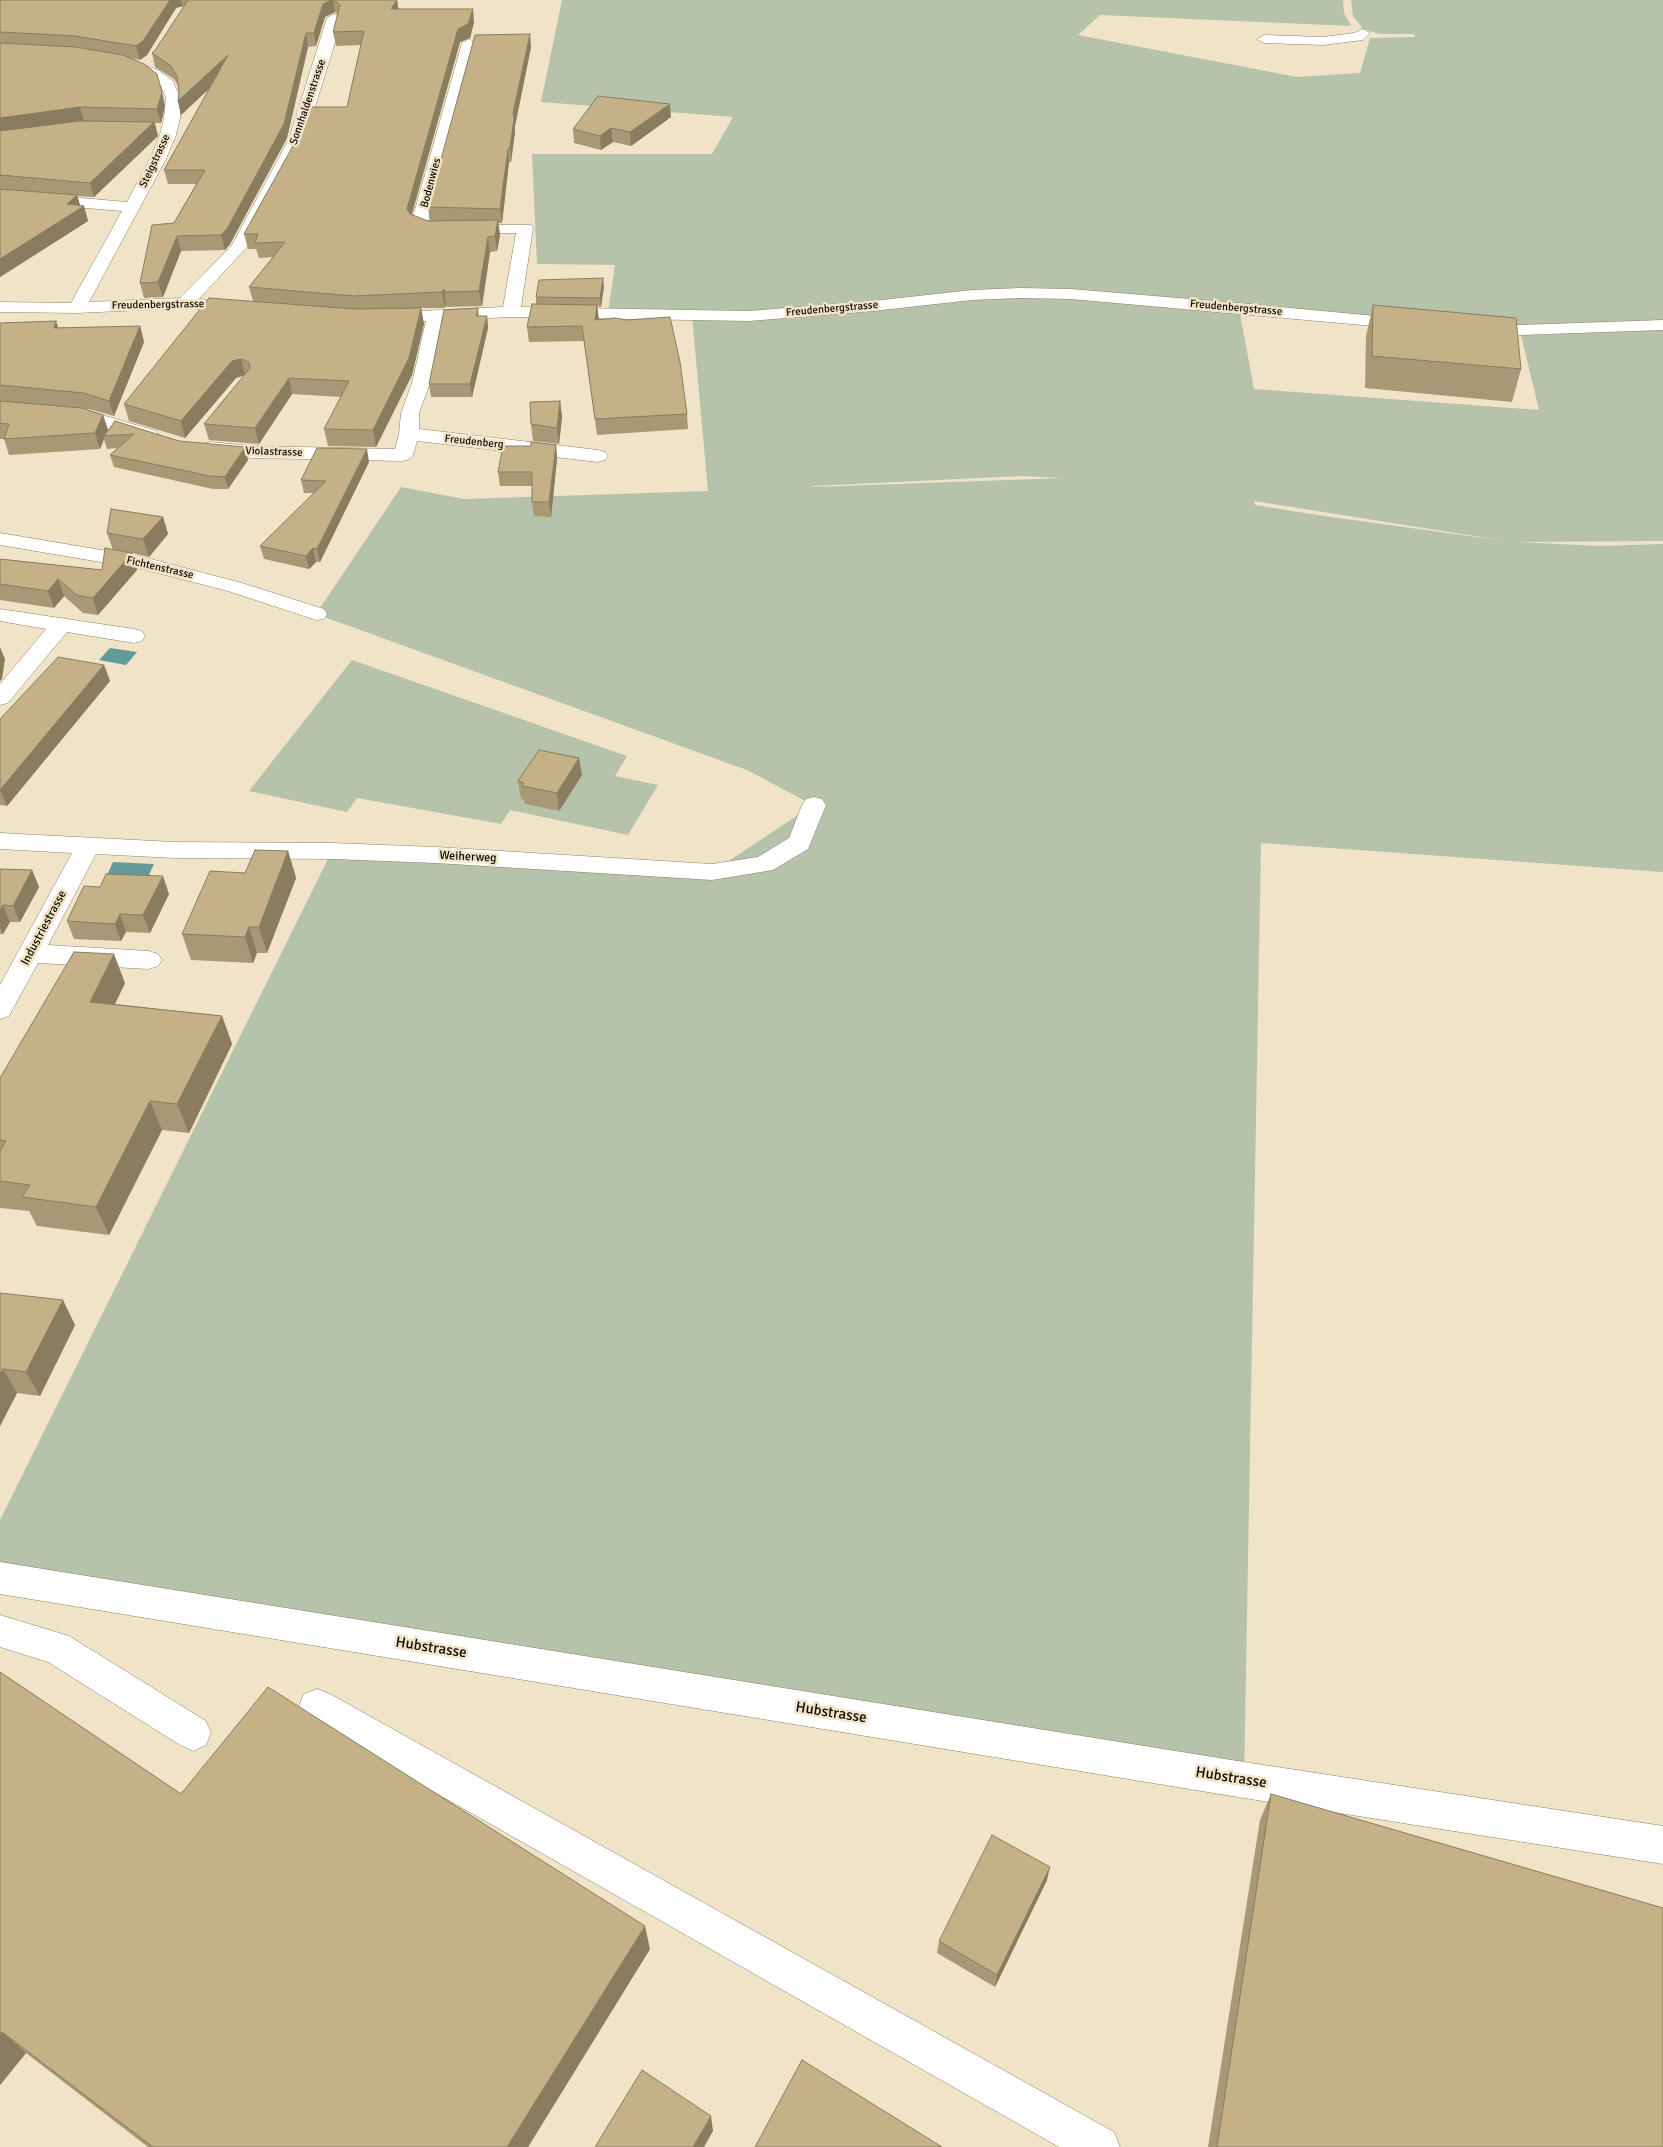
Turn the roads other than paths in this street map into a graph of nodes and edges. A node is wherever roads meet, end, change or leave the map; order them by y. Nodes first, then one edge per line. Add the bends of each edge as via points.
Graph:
1 (334, 18) edge
2 (1363, 34) dead end
3 (1264, 39) dead end
4 (469, 43) dead end
5 (108, 59) edge
6 (152, 129) edge
7 (169, 130) junction
8 (0, 196) edge
9 (132, 207) junction
10 (185, 303) junction
11 (0, 307) edge
12 (77, 308) junction
13 (258, 308) edge
14 (511, 312) junction
15 (436, 316) junction
16 (366, 318) edge
17 (1663, 325) edge
18 (1427, 326) edge
19 (1464, 327) edge
20 (0, 408) edge
21 (409, 434) junction
22 (197, 439) dead end
23 (164, 440) edge
24 (598, 456) dead end
25 (0, 539) edge
26 (316, 614) dead end
27 (0, 615) edge
28 (62, 624) junction
29 (134, 636) dead end
30 (0, 698) edge
31 (814, 805) dead end
32 (0, 841) edge
33 (88, 846) junction
34 (31, 953) junction
35 (149, 960) dead end
36 (0, 1009) edge
37 (0, 1578) edge
38 (0, 1630) edge
39 (317, 1706) dead end
40 (193, 1733) dead end
41 (1663, 1844) edge
42 (1099, 2147) edge

1 - 10 street, Sonnhaldenstrasse via 297,139 239,247
2 - 3 street via 1323,41
4 - 14 street, Bodenwies via 419,224 430,229 526,228
5 - 7 street, Steigstrasse via 148,63 161,78 172,91 174,106
6 - 7 street
7 - 9 street, Steigstrasse via 158,159
8 - 9 street
9 - 12 street, Steigstrasse
10 - 12 street, Freudenbergstrasse
10 - 13 street, Freudenbergstrasse
11 - 12 street, Freudenbergstrasse
14 - 15 street, Freudenbergstrasse
14 - 18 street, Freudenbergstrasse via 749,316 1020,293 1071,294
15 - 16 street, Freudenbergstrasse
15 - 21 street via 410,414
17 - 19 street via 1520,330
20 - 23 street via 89,417
21 - 22 street, Violastrasse via 403,456 252,452
21 - 24 street, Freudenberg
25 - 26 street, Fichtenstrasse via 143,563 235,587
27 - 28 street
28 - 29 street
28 - 30 street
31 - 33 street, Weiherweg via 799,843 764,864 712,872 436,854
32 - 33 street, Weiherweg
33 - 34 street, Industriestrasse
34 - 35 street
34 - 36 street, Industriestrasse
37 - 41 street, Hubstrasse via 1244,1780
38 - 40 street via 58,1648
39 - 42 street

